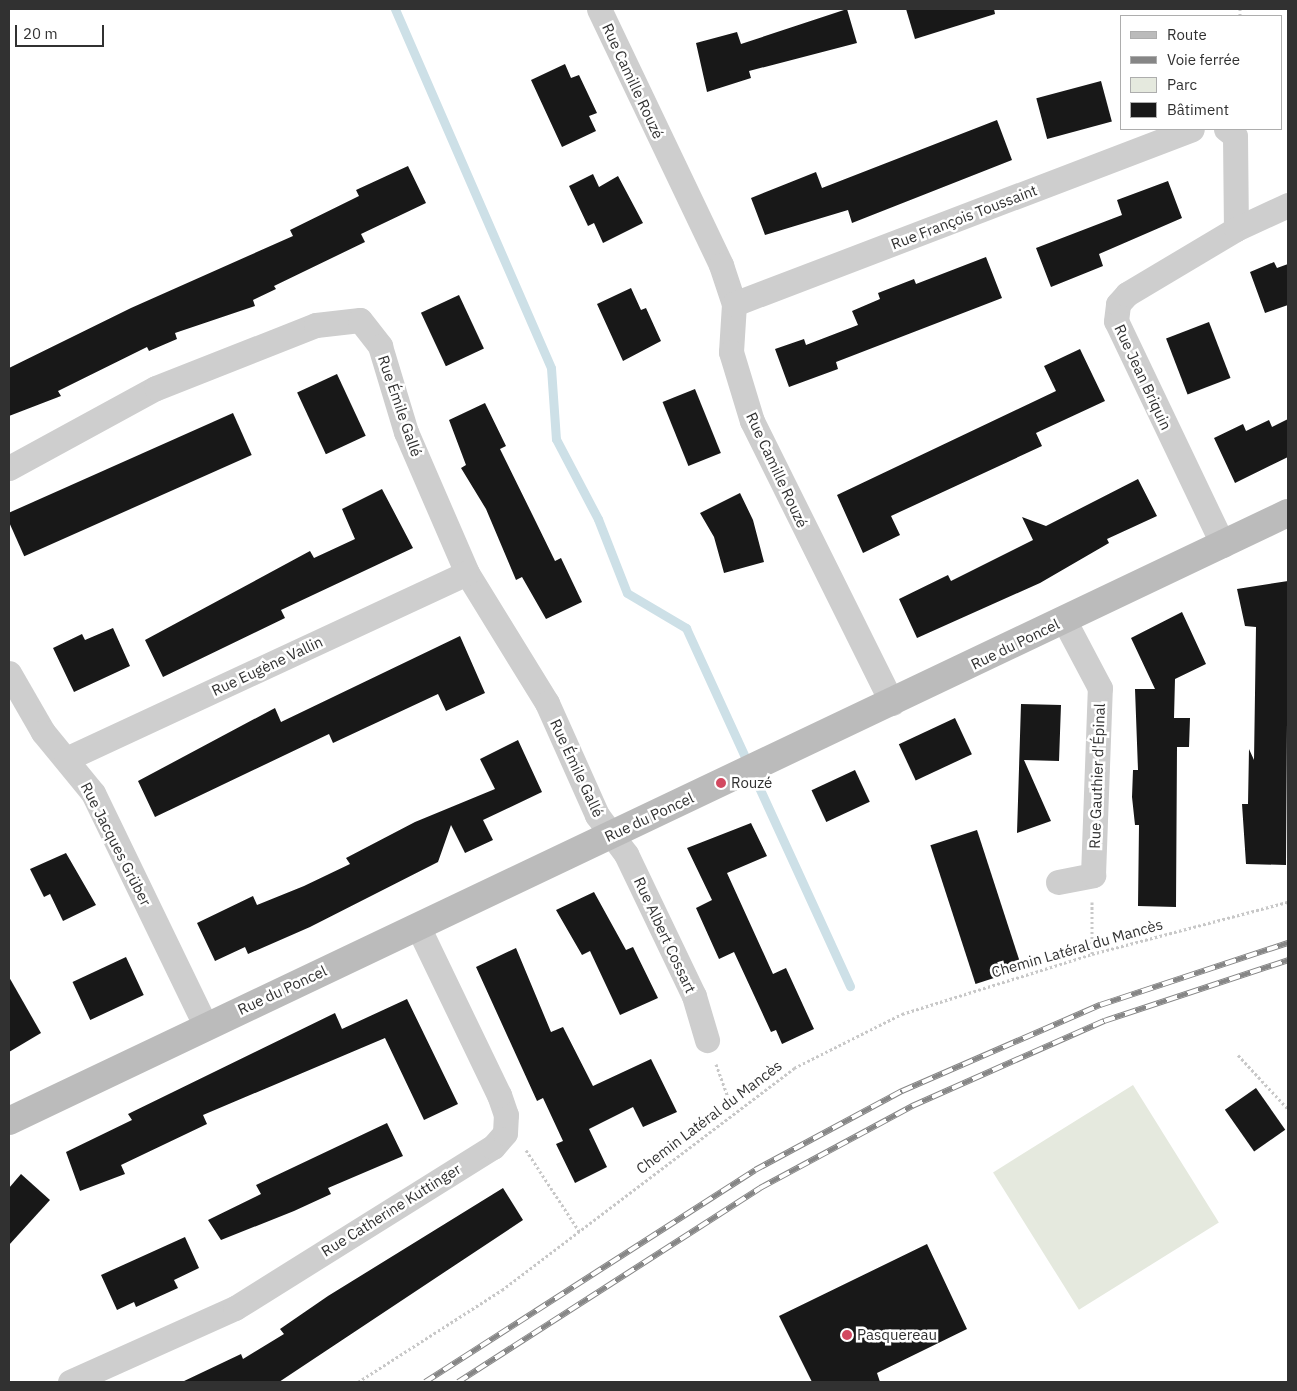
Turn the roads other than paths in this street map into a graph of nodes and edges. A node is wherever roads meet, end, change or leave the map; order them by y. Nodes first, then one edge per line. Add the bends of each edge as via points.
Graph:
1 (599, 9) edge
2 (1189, 130) edge
3 (1227, 130) edge
4 (1288, 205) edge
5 (1236, 229) junction
6 (734, 304) junction
7 (9, 468) edge
8 (1288, 513) edge
9 (1223, 545) junction
10 (467, 573) junction
11 (1064, 620) junction
12 (9, 673) edge
13 (892, 703) junction
14 (66, 759) junction
15 (612, 835) junction
16 (1058, 882) dead end
17 (418, 927) junction
18 (206, 1027) junction
19 (707, 1040) road end
20 (9, 1121) edge
21 (70, 1382) edge

1 - 6 street, Rue Camille Rouzé via 720,265
2 - 6 street, Rue François Toussaint
3 - 5 street via 1236,136
4 - 5 street, Rue Jean Briquin
5 - 9 street, Rue Jean Briquin via 1127,294 1118,304 1116,321
6 - 13 street, Rue Camille Rouzé via 731,352 752,421
7 - 10 street, Rue Émile Gallé via 156,388 316,326 360,320 380,346 406,432
8 - 9 street, Rue du Poncel
9 - 11 street, Rue du Poncel
10 - 14 street, Rue Eugène Vallin
10 - 15 street, Rue Émile Gallé via 547,703 597,815
11 - 13 street, Rue du Poncel
11 - 16 street, Rue Gauthier d'Épinal via 1100,688 1094,875
12 - 14 street, Rue Jacques Grüber via 44,732
13 - 15 street, Rue du Poncel
14 - 18 street, Rue Jacques Grüber via 93,792
15 - 17 street, Rue du Poncel
15 - 19 street, Rue Albert Cossart via 626,854 694,996
17 - 18 street, Rue du Poncel
17 - 21 street, Rue Catherine Kuttinger via 499,1095 506,1115 505,1133 493,1147 236,1308
18 - 20 street, Rue du Poncel

